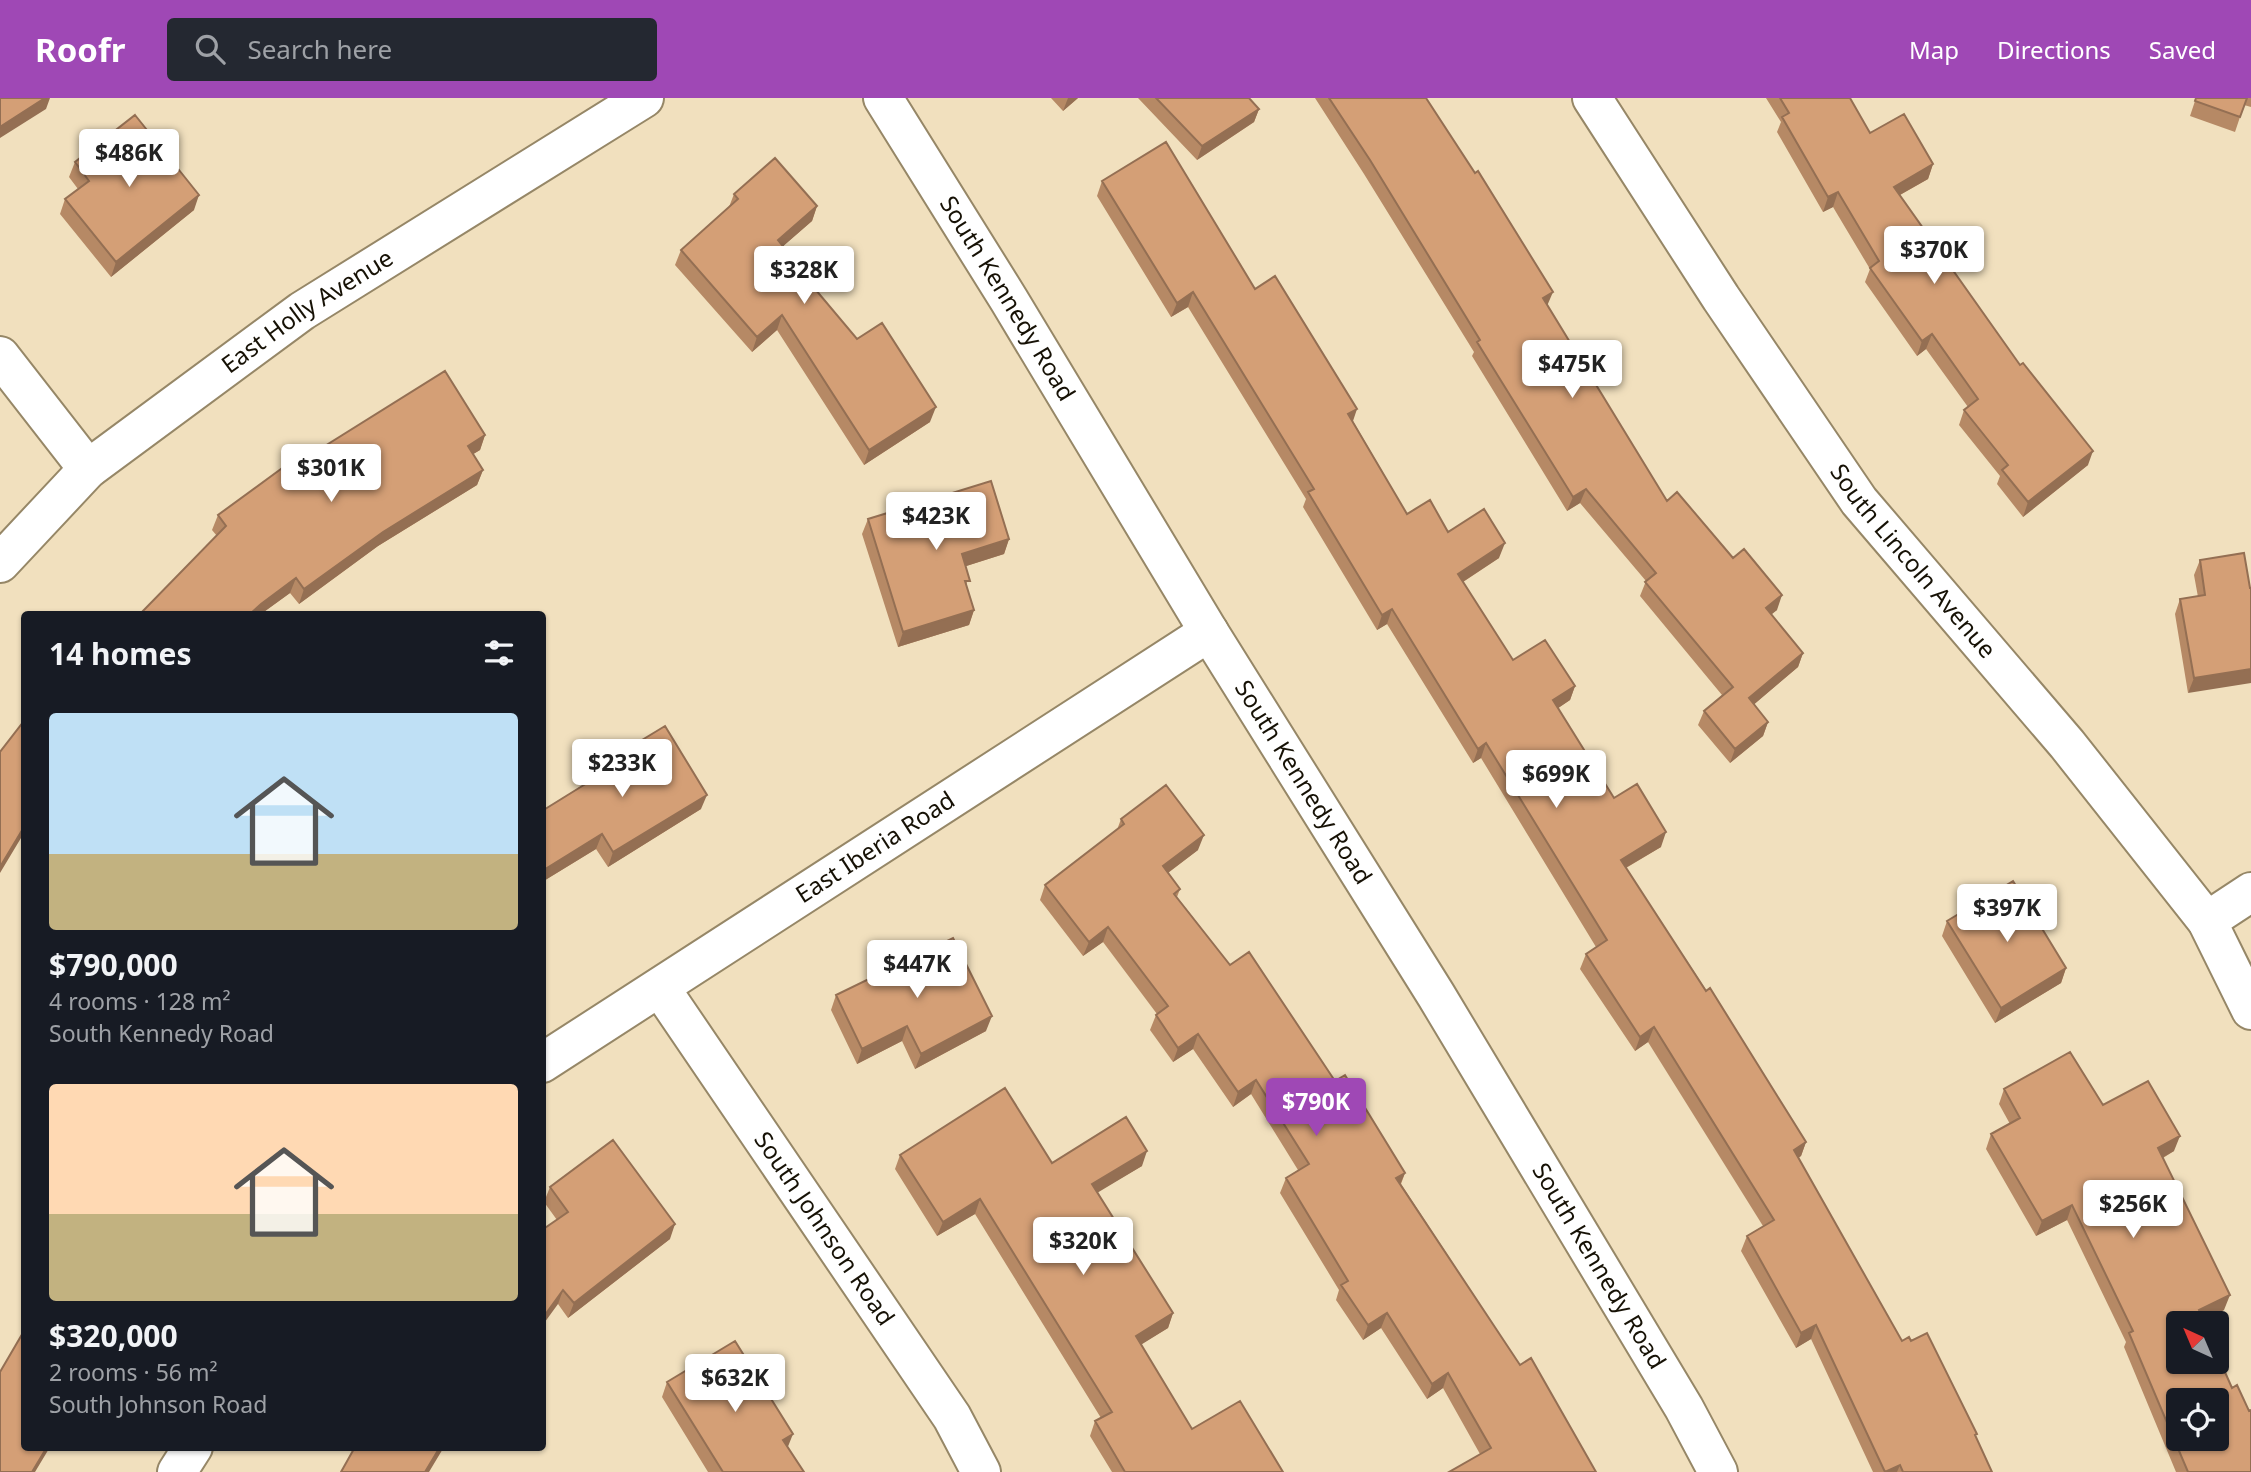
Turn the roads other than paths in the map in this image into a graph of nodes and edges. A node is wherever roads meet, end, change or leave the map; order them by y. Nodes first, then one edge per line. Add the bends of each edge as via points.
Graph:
1 (644, 98) edge
2 (883, 98) edge
3 (1592, 98) edge
4 (0, 356) edge
5 (88, 470) junction
6 (0, 563) edge
7 (1209, 632) junction
8 (2251, 892) edge
9 (2207, 920) junction
10 (661, 989) junction
11 (2251, 1010) edge
12 (546, 1061) edge
13 (190, 1451) edge
14 (177, 1472) edge
15 (981, 1472) edge
16 (1718, 1472) edge

1 - 5 street, East Holly Avenue via 302,311
2 - 7 street, South Kennedy Road
3 - 9 street, South Lincoln Avenue via 1720,298 1859,501 2067,744
4 - 5 street
5 - 6 street, East Holly Avenue
7 - 10 street, East Iberia Road
7 - 16 street, South Kennedy Road via 1436,995
8 - 9 street
9 - 11 street, South Lincoln Avenue
10 - 12 street, East Iberia Road
10 - 15 street, South Johnson Road via 952,1417
13 - 14 street

